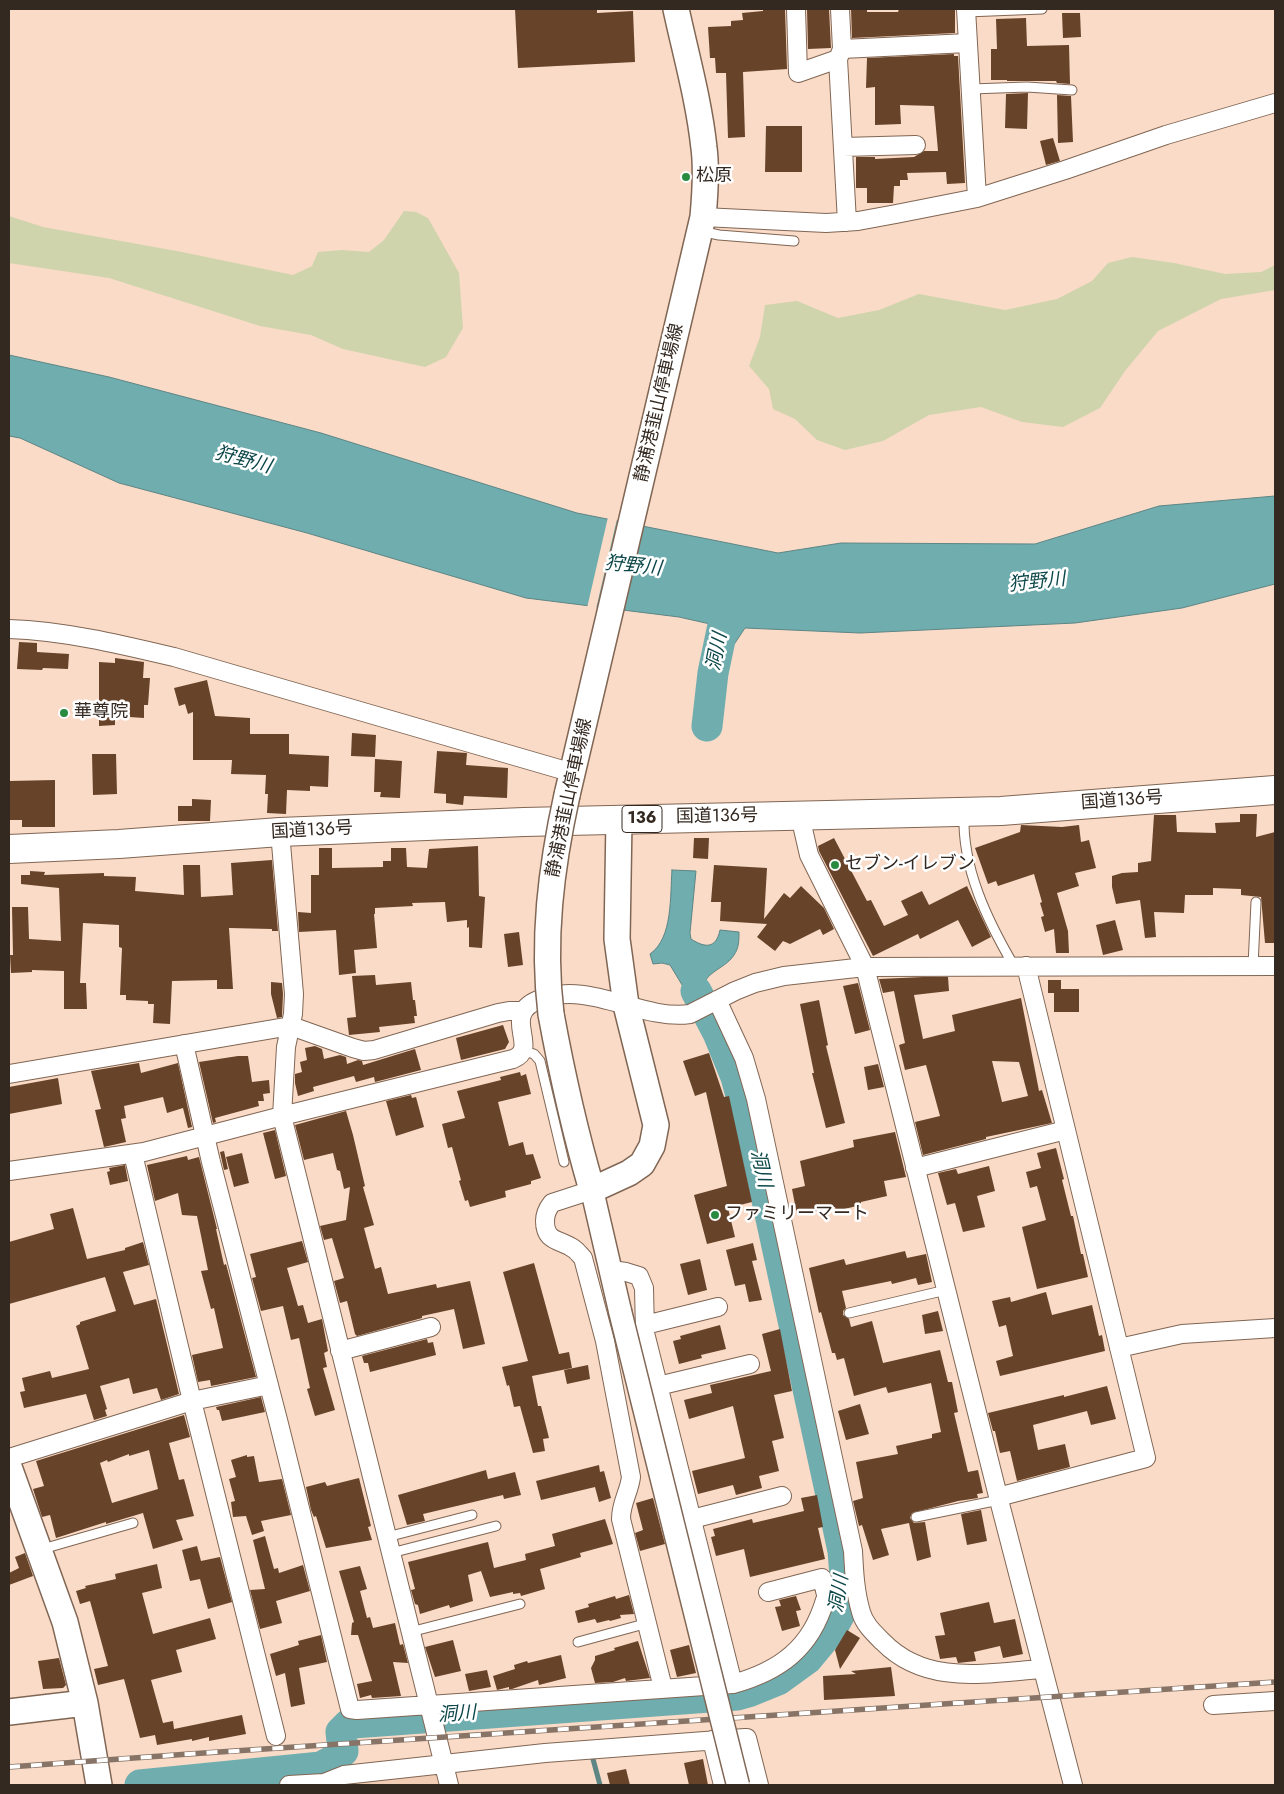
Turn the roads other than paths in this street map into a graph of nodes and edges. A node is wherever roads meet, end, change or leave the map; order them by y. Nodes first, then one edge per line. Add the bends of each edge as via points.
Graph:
1 (676, 9) edge
2 (796, 9) edge
3 (840, 9) edge
4 (1042, 9) edge
5 (966, 10) edge
6 (968, 43) junction
7 (840, 54) junction
8 (971, 89) junction
9 (1072, 90) dead end
10 (1275, 103) edge
11 (916, 145) dead end
12 (843, 146) junction
13 (977, 198) junction
14 (847, 222) junction
15 (700, 229) junction
16 (794, 241) dead end
17 (9, 629) edge
18 (570, 784) junction
19 (1275, 790) edge
20 (964, 812) junction
21 (800, 816) junction
22 (619, 820) junction
23 (280, 832) junction
24 (9, 849) edge
25 (1256, 902) dead end
26 (1020, 966) junction
27 (1253, 966) junction
28 (1275, 966) edge
29 (865, 967) junction
30 (715, 1001) junction
31 (626, 1005) junction
32 (522, 1011) junction
33 (291, 1026) junction
34 (184, 1044) junction
35 (523, 1051) junction
36 (9, 1074) edge
37 (282, 1116) junction
38 (1066, 1130) junction
39 (206, 1137) junction
40 (133, 1154) junction
41 (564, 1162) dead end
42 (915, 1168) junction
43 (9, 1171) edge
44 (592, 1190) junction
45 (611, 1270) junction
46 (946, 1290) junction
47 (718, 1307) dead end
48 (849, 1313) dead end
49 (645, 1325) junction
50 (431, 1327) dead end
51 (1275, 1328) edge
52 (1119, 1348) junction
53 (340, 1350) junction
54 (750, 1364) dead end
55 (269, 1385) junction
56 (658, 1386) junction
57 (192, 1401) junction
58 (9, 1458) edge
59 (9, 1467) edge
60 (782, 1496) dead end
61 (999, 1498) junction
62 (15, 1507) edge
63 (472, 1515) dead end
64 (916, 1517) dead end
65 (692, 1519) junction
66 (133, 1523) dead end
67 (496, 1526) dead end
68 (389, 1545) junction
69 (39, 1550) junction
70 (855, 1583) junction
71 (768, 1592) dead end
72 (830, 1596) junction
73 (520, 1604) dead end
74 (648, 1623) junction
75 (410, 1632) junction
76 (578, 1642) dead end
77 (1042, 1670) junction
78 (733, 1684) junction
79 (663, 1688) junction
80 (1275, 1701) edge
81 (85, 1703) junction
82 (1213, 1705) dead end
83 (429, 1707) junction
84 (9, 1712) edge
85 (276, 1736) dead end
86 (712, 1740) junction
87 (444, 1764) junction
88 (98, 1785) edge
89 (289, 1785) edge
90 (450, 1785) edge
91 (723, 1785) edge
92 (738, 1785) edge
93 (759, 1785) edge
94 (1073, 1785) edge

1 - 15 main road, 静浦港韮山停車場線 via 705,150 706,176
2 - 7 street via 798,73
3 - 7 street
4 - 5 lane
5 - 6 street
6 - 7 street
6 - 8 street
7 - 12 street
8 - 9 lane via 1027,87
8 - 13 street
10 - 13 street
11 - 12 street
12 - 14 street
13 - 14 street
14 - 15 street
15 - 16 lane via 719,235
15 - 18 main road, 静浦港韮山停車場線
17 - 18 street via 107,641 174,657
18 - 44 main road, 静浦港韮山停車場線, bridge via 550,892 548,983 560,1061
19 - 20 highway, 国道136号 / 136
20 - 21 highway, 国道136号 / 136
20 - 26 lane via 965,848 983,905
21 - 22 highway, 国道136号 / 136
21 - 29 street via 809,855
22 - 23 highway, 国道136号 / 136
22 - 31 main road via 617,939
23 - 24 highway, 国道136号 / 136
23 - 33 street via 292,956 294,994
25 - 27 lane
26 - 27 street
26 - 29 street
26 - 38 street
27 - 28 street
29 - 30 street via 784,976 755,983
29 - 42 street
30 - 31 street via 682,1015
30 - 70 street via 744,1058 756,1099 853,1551
31 - 32 street via 595,997 561,994 537,1000
31 - 44 main road via 655,1117 652,1146 642,1164
32 - 33 street via 498,1013 383,1049 364,1051
32 - 35 street
33 - 34 street
33 - 37 street via 286,1048
34 - 36 street
34 - 39 street
35 - 37 street via 513,1059
35 - 41 lane via 534,1054 540,1061
37 - 39 street
37 - 53 street
38 - 42 street
38 - 52 street
39 - 40 street
39 - 55 street
40 - 43 street
40 - 57 street
42 - 46 street
44 - 45 street
44 - 74 street via 552,1203 547,1212 546,1226 551,1238 575,1250 583,1258 603,1332 631,1477 621,1519
45 - 49 street via 639,1276 644,1288
45 - 92 street, bridge
46 - 48 lane
46 - 61 street
47 - 49 street
49 - 56 street
50 - 53 street
51 - 52 street via 1182,1334
52 - 61 street via 1146,1458
53 - 68 street
54 - 56 street
55 - 57 street
55 - 83 street via 350,1709
56 - 65 street
57 - 58 street
57 - 85 street
59 - 62 main road
60 - 65 street
61 - 64 lane
61 - 77 street
62 - 69 main road
63 - 68 lane
65 - 78 street
66 - 69 lane
67 - 68 lane
68 - 75 street
69 - 81 main road via 65,1622
70 - 72 street
70 - 77 street via 867,1625 892,1651 920,1667 937,1672 973,1674
71 - 72 street via 822,1578
72 - 78 street via 825,1600 811,1634 798,1648 769,1670
73 - 75 lane
74 - 76 lane
74 - 79 street
75 - 83 street
77 - 94 street
78 - 79 street
79 - 83 street
80 - 82 street
81 - 84 main road
81 - 88 main road
83 - 87 street
86 - 87 street
86 - 91 street
86 - 93 street via 747,1738
87 - 89 street via 344,1774 324,1783
87 - 90 street

